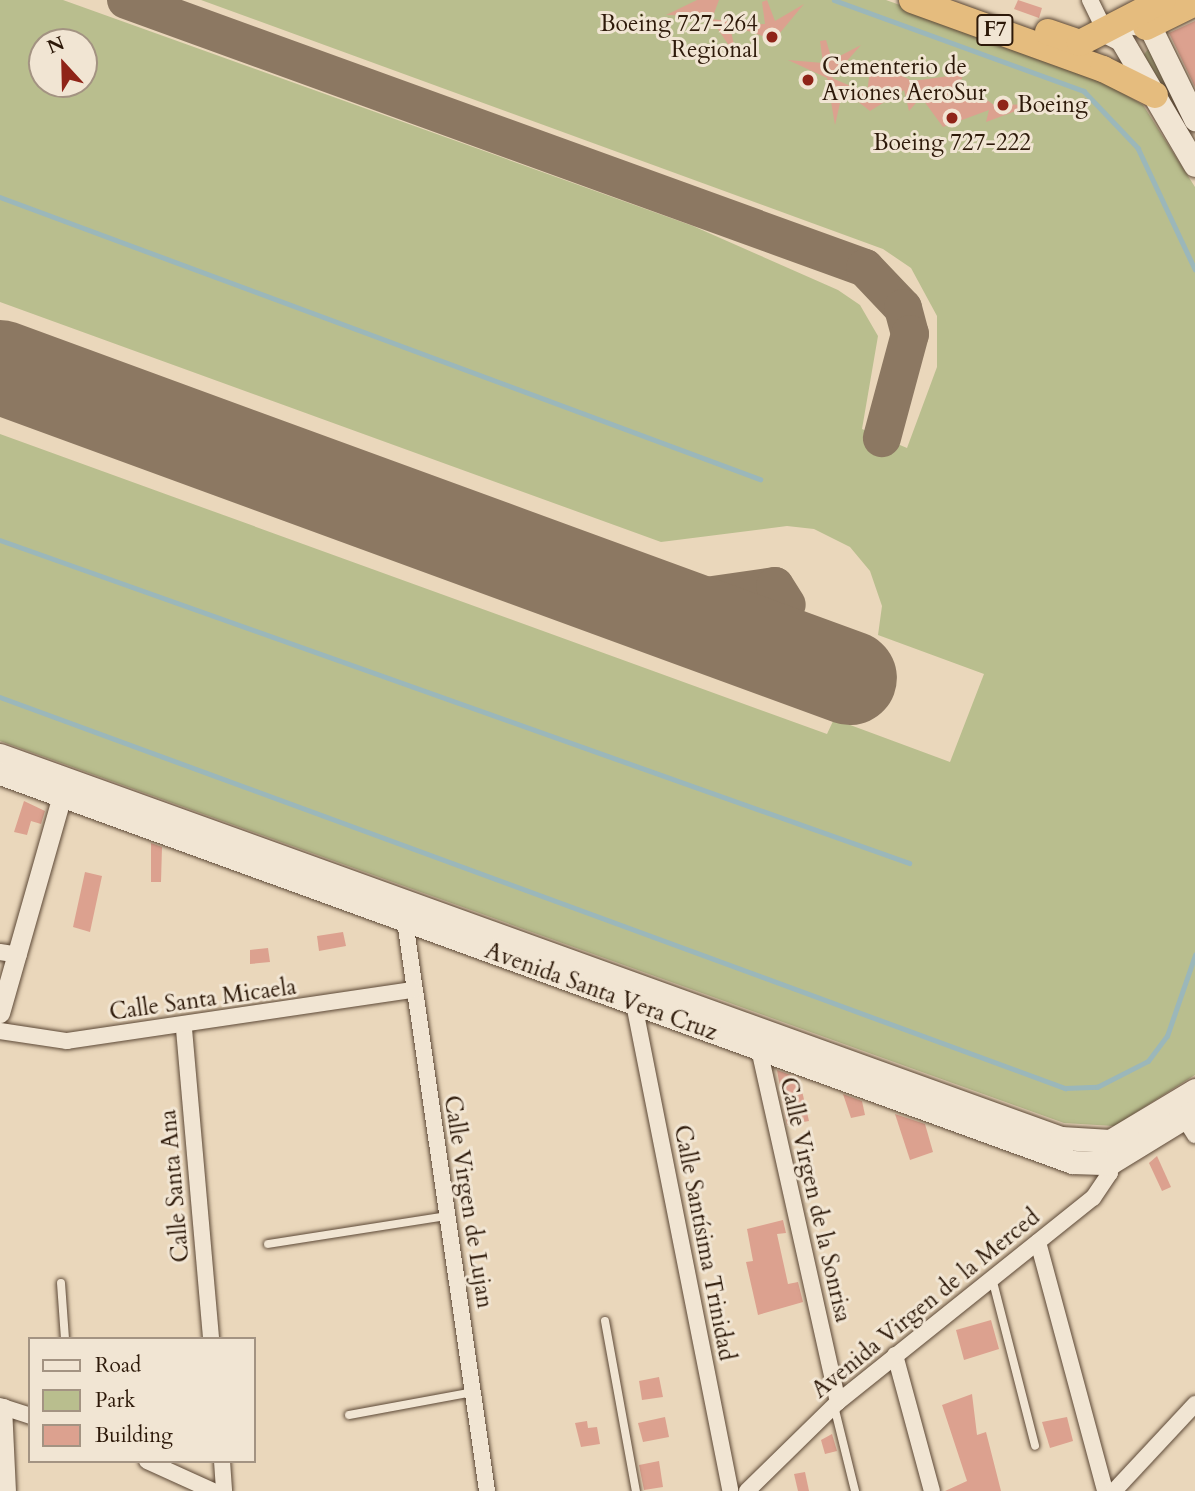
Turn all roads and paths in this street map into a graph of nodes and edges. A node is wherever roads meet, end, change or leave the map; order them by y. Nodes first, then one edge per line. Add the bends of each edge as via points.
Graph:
1 (912, 0) edge
2 (958, 0) edge
3 (1090, 0) edge
4 (1163, 0) edge
5 (1195, 3) edge
6 (1149, 25) junction
7 (1116, 30) junction
8 (1075, 51) junction
9 (1189, 88) edge
10 (1155, 95) junction
11 (1195, 118) edge
12 (1195, 165) edge
13 (0, 755) edge
14 (0, 773) edge
15 (62, 796) junction
16 (405, 921) junction
17 (9, 953) edge
18 (413, 990) junction
19 (634, 1004) junction
20 (0, 1013) edge
21 (184, 1028) junction
22 (0, 1031) edge
23 (759, 1049) junction
24 (1195, 1090) edge
25 (1192, 1122) edge
26 (1108, 1152) junction
27 (447, 1216) junction
28 (1038, 1242) junction
29 (268, 1244) dead end
30 (992, 1278) junction
31 (61, 1283) dead end
32 (605, 1321) dead end
33 (65, 1337) edge
34 (211, 1337) edge
35 (895, 1355) junction
36 (473, 1392) junction
37 (836, 1404) junction
38 (1195, 1404) edge
39 (2, 1406) edge
40 (28, 1415) edge
41 (349, 1415) dead end
42 (1035, 1446) dead end
43 (151, 1463) edge
44 (222, 1463) edge
45 (199, 1486) edge
46 (8, 1491) edge
47 (213, 1491) edge
48 (225, 1491) edge
49 (487, 1491) edge
50 (636, 1491) edge
51 (730, 1491) edge
52 (747, 1491) edge
53 (855, 1491) edge
54 (932, 1491) edge
55 (1105, 1491) edge
56 (1114, 1491) edge

1 - 8 highway, F7
2 - 8 highway, F7
3 - 7 street
4 - 7 highway
5 - 6 highway
6 - 7 highway
6 - 9 main road
7 - 8 highway
7 - 10 main road
8 - 10 highway
9 - 11 main road
10 - 12 main road
13 - 26 main road, Avenida Santa Vera Cruz via 943,1097
14 - 15 main road, Avenida Santa Vera Cruz
15 - 16 main road, Avenida Santa Vera Cruz
15 - 17 street
16 - 18 street, Calle Virgen de Lujan
16 - 19 main road, Avenida Santa Vera Cruz
17 - 20 street
18 - 21 street, Calle Santa Micaela
18 - 27 street, Calle Virgen de Lujan
19 - 23 main road, Avenida Santa Vera Cruz
19 - 51 street, Calle Santísima Trinidad
21 - 22 street, Calle Santa Micaela via 67,1041
21 - 34 street, Calle Santa Ana
23 - 26 main road, Avenida Santa Vera Cruz via 1072,1162
23 - 37 street, Calle Virgen de la Sonrisa
24 - 26 main road
25 - 26 main road
26 - 28 street, Avenida Virgen de la Merced via 1093,1198
27 - 29 lane
27 - 36 street, Calle Virgen de Lujan
28 - 30 street, Avenida Virgen de la Merced
28 - 55 street
30 - 35 street, Avenida Virgen de la Merced
30 - 42 lane
31 - 33 lane
32 - 50 lane
35 - 37 street, Avenida Virgen de la Merced
35 - 54 street
36 - 41 lane
36 - 49 street, Calle Virgen de Lujan
37 - 52 street, Avenida Virgen de la Merced
37 - 53 lane
38 - 56 street
39 - 40 street
39 - 46 street
43 - 45 street
44 - 48 street
45 - 47 street

